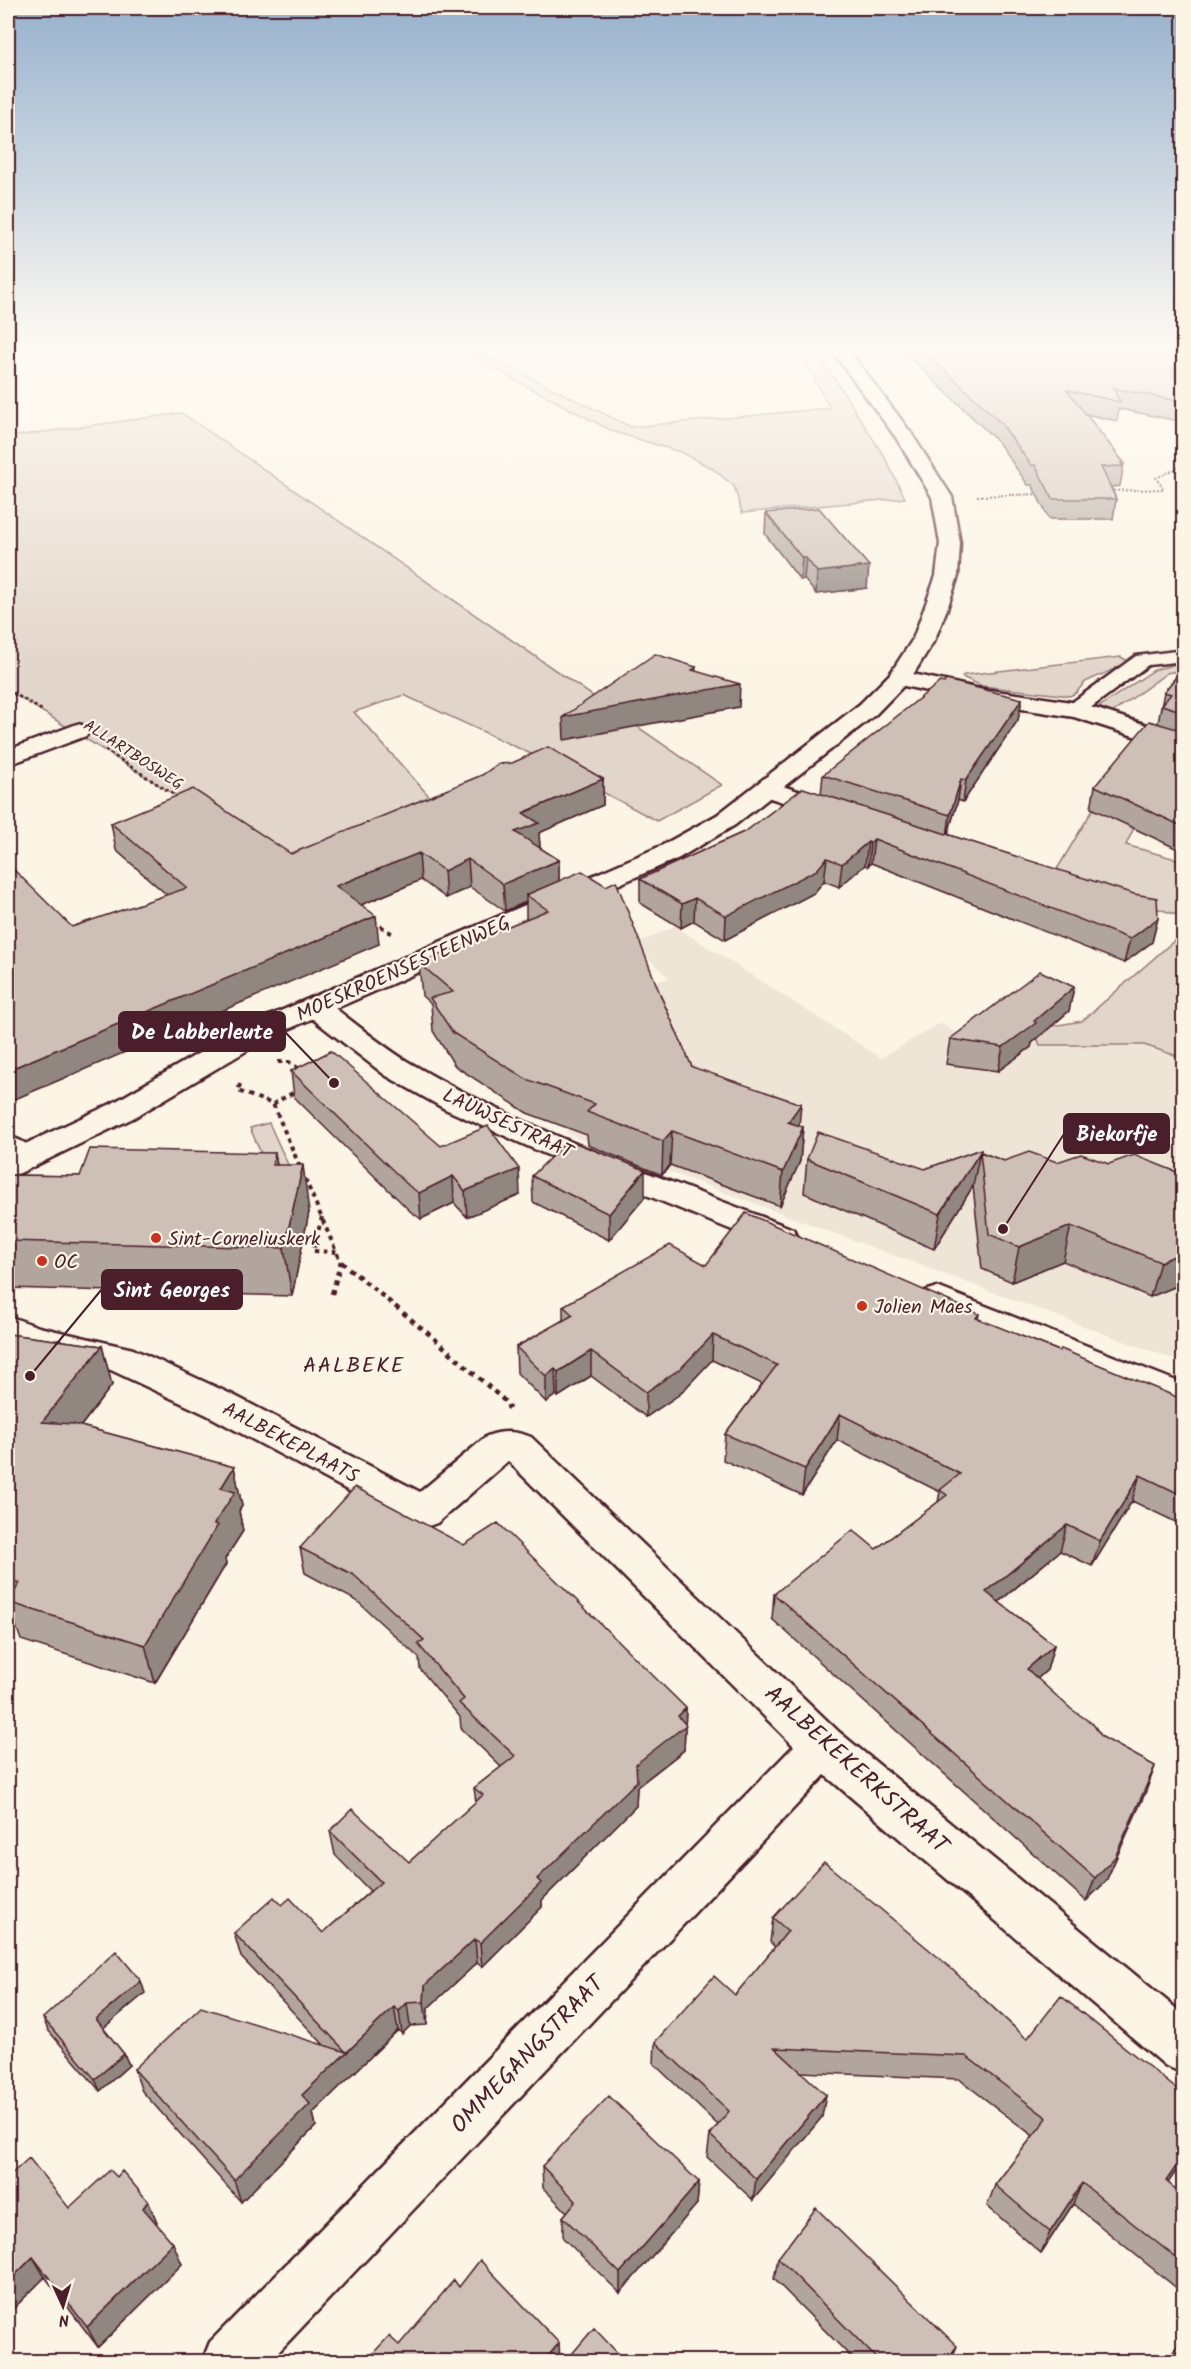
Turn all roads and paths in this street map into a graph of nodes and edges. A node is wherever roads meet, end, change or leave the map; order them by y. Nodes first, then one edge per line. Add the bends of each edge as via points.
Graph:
1 (918, 459) edge
2 (1184, 465) edge
3 (1106, 492) edge
4 (1048, 494) edge
5 (942, 497) junction
6 (1184, 655) edge
7 (899, 678) junction
8 (8, 690) edge
9 (1078, 710) junction
10 (77, 731) junction
11 (1184, 745) edge
12 (8, 758) edge
13 (767, 789) junction
14 (181, 799) edge
15 (857, 819) edge
16 (368, 917) edge
17 (428, 957) junction
18 (315, 1007) junction
19 (271, 1061) dead end
20 (307, 1073) edge
21 (243, 1075) dead end
22 (302, 1087) edge
23 (273, 1104) junction
24 (13, 1156) edge
25 (322, 1216) junction
26 (808, 1248) edge
27 (337, 1252) junction
28 (341, 1262) junction
29 (907, 1288) edge
30 (332, 1294) dead end
31 (8, 1329) edge
32 (1184, 1399) edge
33 (531, 1460) junction
34 (823, 1746) junction
35 (1184, 2048) edge
36 (230, 2361) edge

1 - 5 street, MOESKROENSESTEENWEG
2 - 3 path via 1156,478 1164,489
4 - 5 path
5 - 7 street, MOESKROENSESTEENWEG via 950,543 947,576 924,639
6 - 9 lane via 1143,660
7 - 9 street via 976,695
7 - 13 street, MOESKROENSESTEENWEG via 868,709
8 - 10 path, ALLARTBOSWEG
9 - 11 street
10 - 12 street
10 - 14 path, ALLARTBOSWEG
13 - 15 street
13 - 17 street, MOESKROENSESTEENWEG via 726,820 670,852
16 - 17 path
17 - 18 street, MOESKROENSESTEENWEG
18 - 24 street, MOESKROENSESTEENWEG via 257,1032 122,1111
18 - 26 street, LAUWSESTRAAT via 396,1068 456,1102 554,1146
19 - 20 path via 289,1062
21 - 23 path via 238,1091
22 - 23 path
23 - 25 path
25 - 27 path
25 - 27 path via 314,1251
27 - 28 path
28 - 30 path
28 - 33 path via 507,1402
29 - 32 street
31 - 33 street, AALBEKEPLAATS via 32,1339 120,1358 220,1405 423,1512 500,1446
33 - 34 street, AALBEKEKERKSTRAAT
34 - 35 street, AALBEKEKERKSTRAAT
34 - 36 street, OMMEGANGSTRAAT

